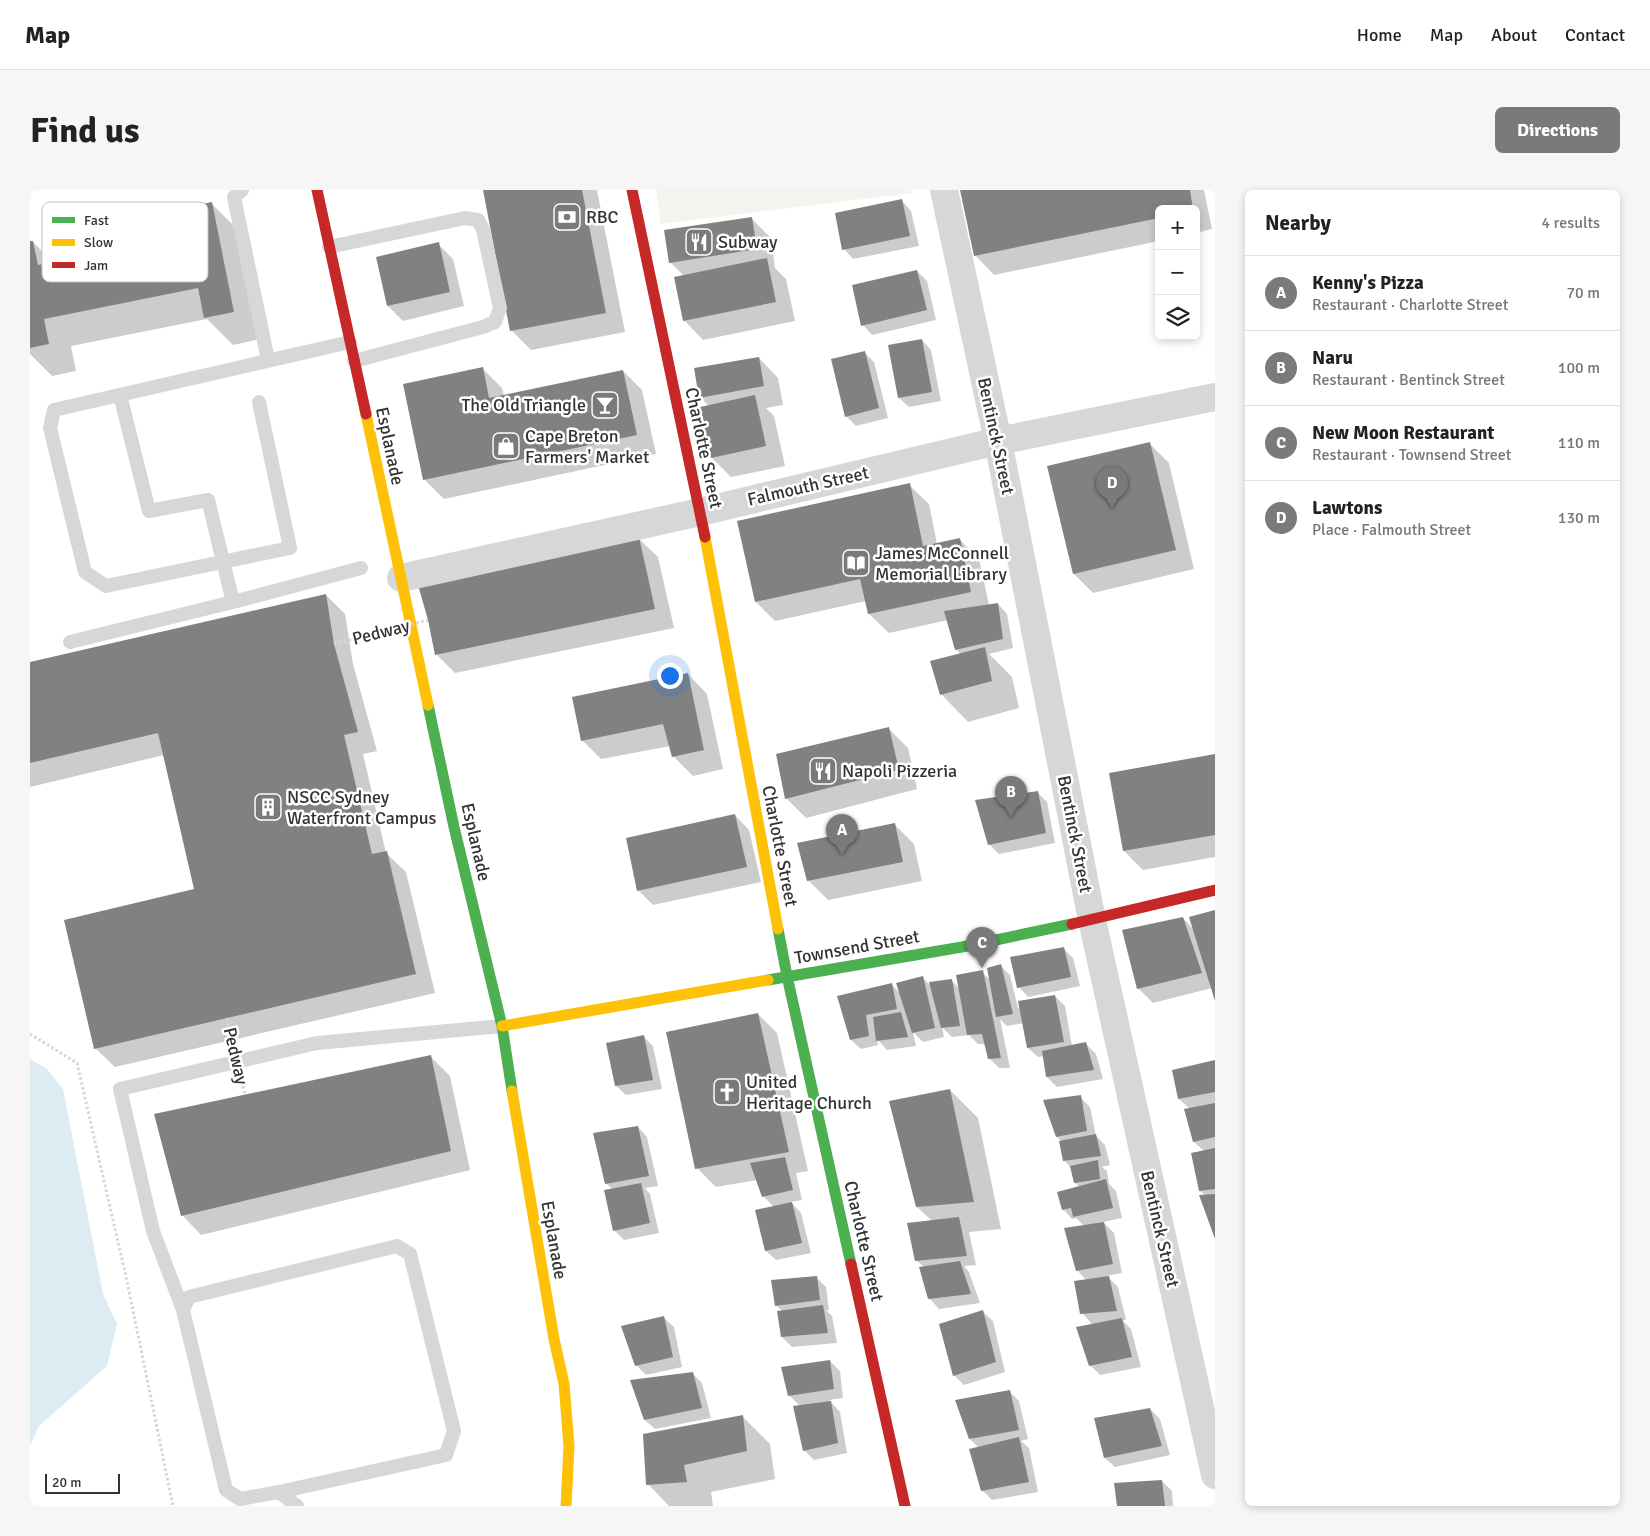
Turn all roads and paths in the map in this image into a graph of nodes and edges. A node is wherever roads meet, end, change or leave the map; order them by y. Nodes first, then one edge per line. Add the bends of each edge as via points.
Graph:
1 (242, 190) edge
2 (317, 190) edge
3 (632, 190) edge
4 (944, 190) edge
5 (329, 247) junction
6 (350, 342) junction
7 (268, 360) junction
8 (354, 361) junction
9 (120, 395) junction
10 (1215, 397) edge
11 (259, 402) dead end
12 (998, 441) junction
13 (700, 512) junction
14 (222, 562) junction
15 (361, 568) dead end
16 (402, 578) junction
17 (233, 602) junction
18 (428, 620) dead end
19 (70, 642) dead end
20 (334, 644) dead end
21 (1215, 890) edge
22 (1092, 920) junction
23 (787, 976) junction
24 (227, 1018) dead end
25 (502, 1026) junction
26 (30, 1034) edge
27 (245, 1095) dead end
28 (183, 1310) junction
29 (1215, 1475) edge
30 (278, 1492) junction
31 (173, 1506) edge
32 (297, 1506) edge
33 (566, 1506) edge
34 (905, 1506) edge

1 - 7 lane via 234,197
2 - 5 main road, Esplanade
3 - 13 main road, Charlotte Street
4 - 12 street, Bentinck Street
5 - 6 main road, Esplanade
5 - 8 lane via 465,218 478,220 483,230 500,308 495,322
6 - 7 lane
6 - 8 main road, Esplanade
7 - 9 lane
8 - 16 main road, Esplanade
9 - 14 lane via 149,511 208,500
9 - 14 lane via 54,410 50,428 85,572 106,586
10 - 12 street, Falmouth Street
11 - 14 lane via 290,548
12 - 13 street, Falmouth Street
12 - 22 street, Bentinck Street
13 - 16 street, Falmouth Street
13 - 23 main road, Charlotte Street
14 - 17 lane
15 - 17 lane
16 - 25 main road, Esplanade via 454,827
17 - 19 lane
18 - 20 path, Pedway, bridge
21 - 22 main road, Townsend Street
22 - 23 main road, Townsend Street via 962,947
22 - 29 street, Bentinck Street
23 - 25 main road, Townsend Street
23 - 34 main road, Charlotte Street
24 - 27 path, Pedway, bridge
25 - 28 lane via 317,1043 120,1089 153,1231
25 - 33 main road, Esplanade via 564,1384 569,1446
26 - 31 path via 77,1063 127,1281
28 - 30 lane via 226,1490 240,1499
28 - 30 lane via 189,1297 257,1280 397,1246 410,1254 454,1431 446,1455
30 - 32 lane

